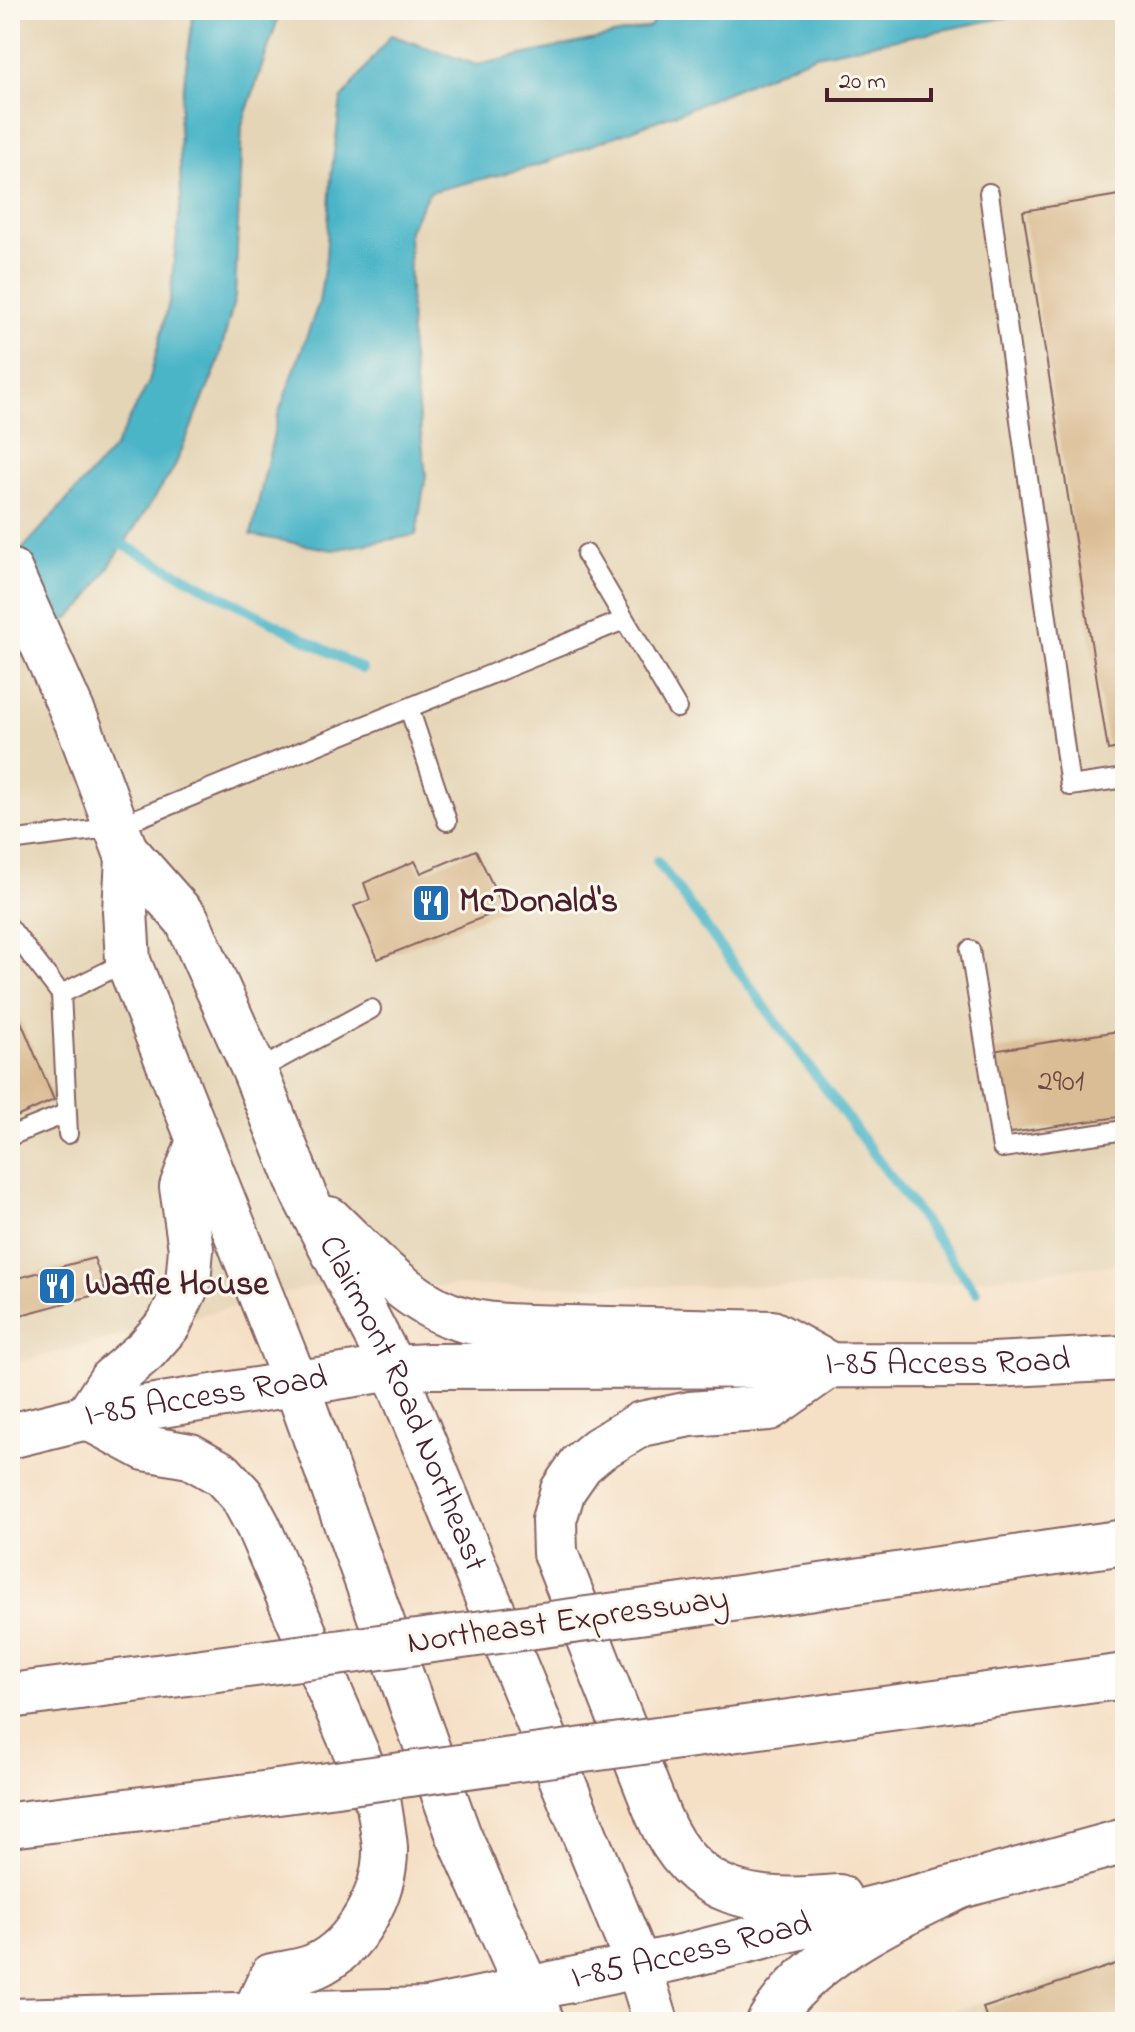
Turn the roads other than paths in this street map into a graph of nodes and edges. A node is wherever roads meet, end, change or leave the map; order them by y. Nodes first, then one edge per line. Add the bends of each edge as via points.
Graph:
1 (989, 193) dead end
2 (586, 554) dead end
3 (10, 571) edge
4 (624, 620) junction
5 (409, 708) junction
6 (677, 708) dead end
7 (1125, 778) edge
8 (447, 821) dead end
9 (121, 839) junction
10 (10, 841) edge
11 (10, 928) edge
12 (970, 950) dead end
13 (128, 961) junction
14 (61, 994) junction
15 (371, 1009) dead end
16 (255, 1072) junction
17 (65, 1114) junction
18 (1125, 1130) edge
19 (68, 1134) dead end
20 (10, 1136) edge
21 (199, 1141) junction
22 (304, 1195) junction
23 (1125, 1358) edge
24 (830, 1365) junction
25 (393, 1368) junction
26 (296, 1384) junction
27 (87, 1417) junction
28 (10, 1436) edge
29 (1125, 1542) edge
30 (1125, 1676) edge
31 (10, 1696) edge
32 (10, 1825) edge
33 (1125, 1841) edge
34 (961, 1886) junction
35 (639, 1967) junction
36 (534, 2006) edge
37 (256, 2018) edge
38 (10, 2021) edge
39 (656, 2022) edge
40 (769, 2022) edge

1 - 7 lane via 1070,786
2 - 4 lane
3 - 9 main road, Clairmont Road Northeast via 80,729
4 - 5 lane
4 - 6 lane
5 - 8 lane
5 - 9 lane
9 - 10 lane
9 - 13 main road, Clairmont Road Northeast via 128,858
9 - 16 main road, Clairmont Road Northeast via 187,920
11 - 14 lane
12 - 18 lane via 1002,1148
13 - 14 lane
13 - 21 main road, Clairmont Road Northeast
14 - 17 lane
15 - 16 lane
16 - 22 main road, Clairmont Road Northeast
17 - 19 lane
17 - 20 lane
21 - 26 main road, Clairmont Road Northeast
21 - 27 main road via 182,1187 191,1249 188,1283 169,1324 111,1380
22 - 24 main road via 387,1274 454,1317 507,1326 772,1333
22 - 25 main road, Clairmont Road Northeast
23 - 24 main road, I-85 Access Road
24 - 25 main road, I-85 Access Road
24 - 34 main road via 769,1408 641,1424 599,1449 563,1490 554,1520 555,1553 668,1840 700,1874 743,1895 789,1901
25 - 26 main road, I-85 Access Road
25 - 35 main road, Clairmont Road Northeast
26 - 27 main road, I-85 Access Road
26 - 36 main road, Clairmont Road Northeast via 459,1836
27 - 28 main road, I-85 Access Road
27 - 37 main road via 145,1448 190,1456 222,1474 242,1496 379,1805 385,1851 376,1896 358,1930 314,1967 272,1976
29 - 31 main road, Northeast Expressway, bridge
30 - 32 main road, bridge
33 - 34 main road, I-85 Access Road
34 - 35 main road, I-85 Access Road
34 - 40 main road via 875,1927 806,1976
35 - 36 main road, I-85 Access Road
35 - 39 main road, Clairmont Road Northeast
36 - 37 main road, I-85 Access Road
37 - 38 main road, I-85 Access Road

